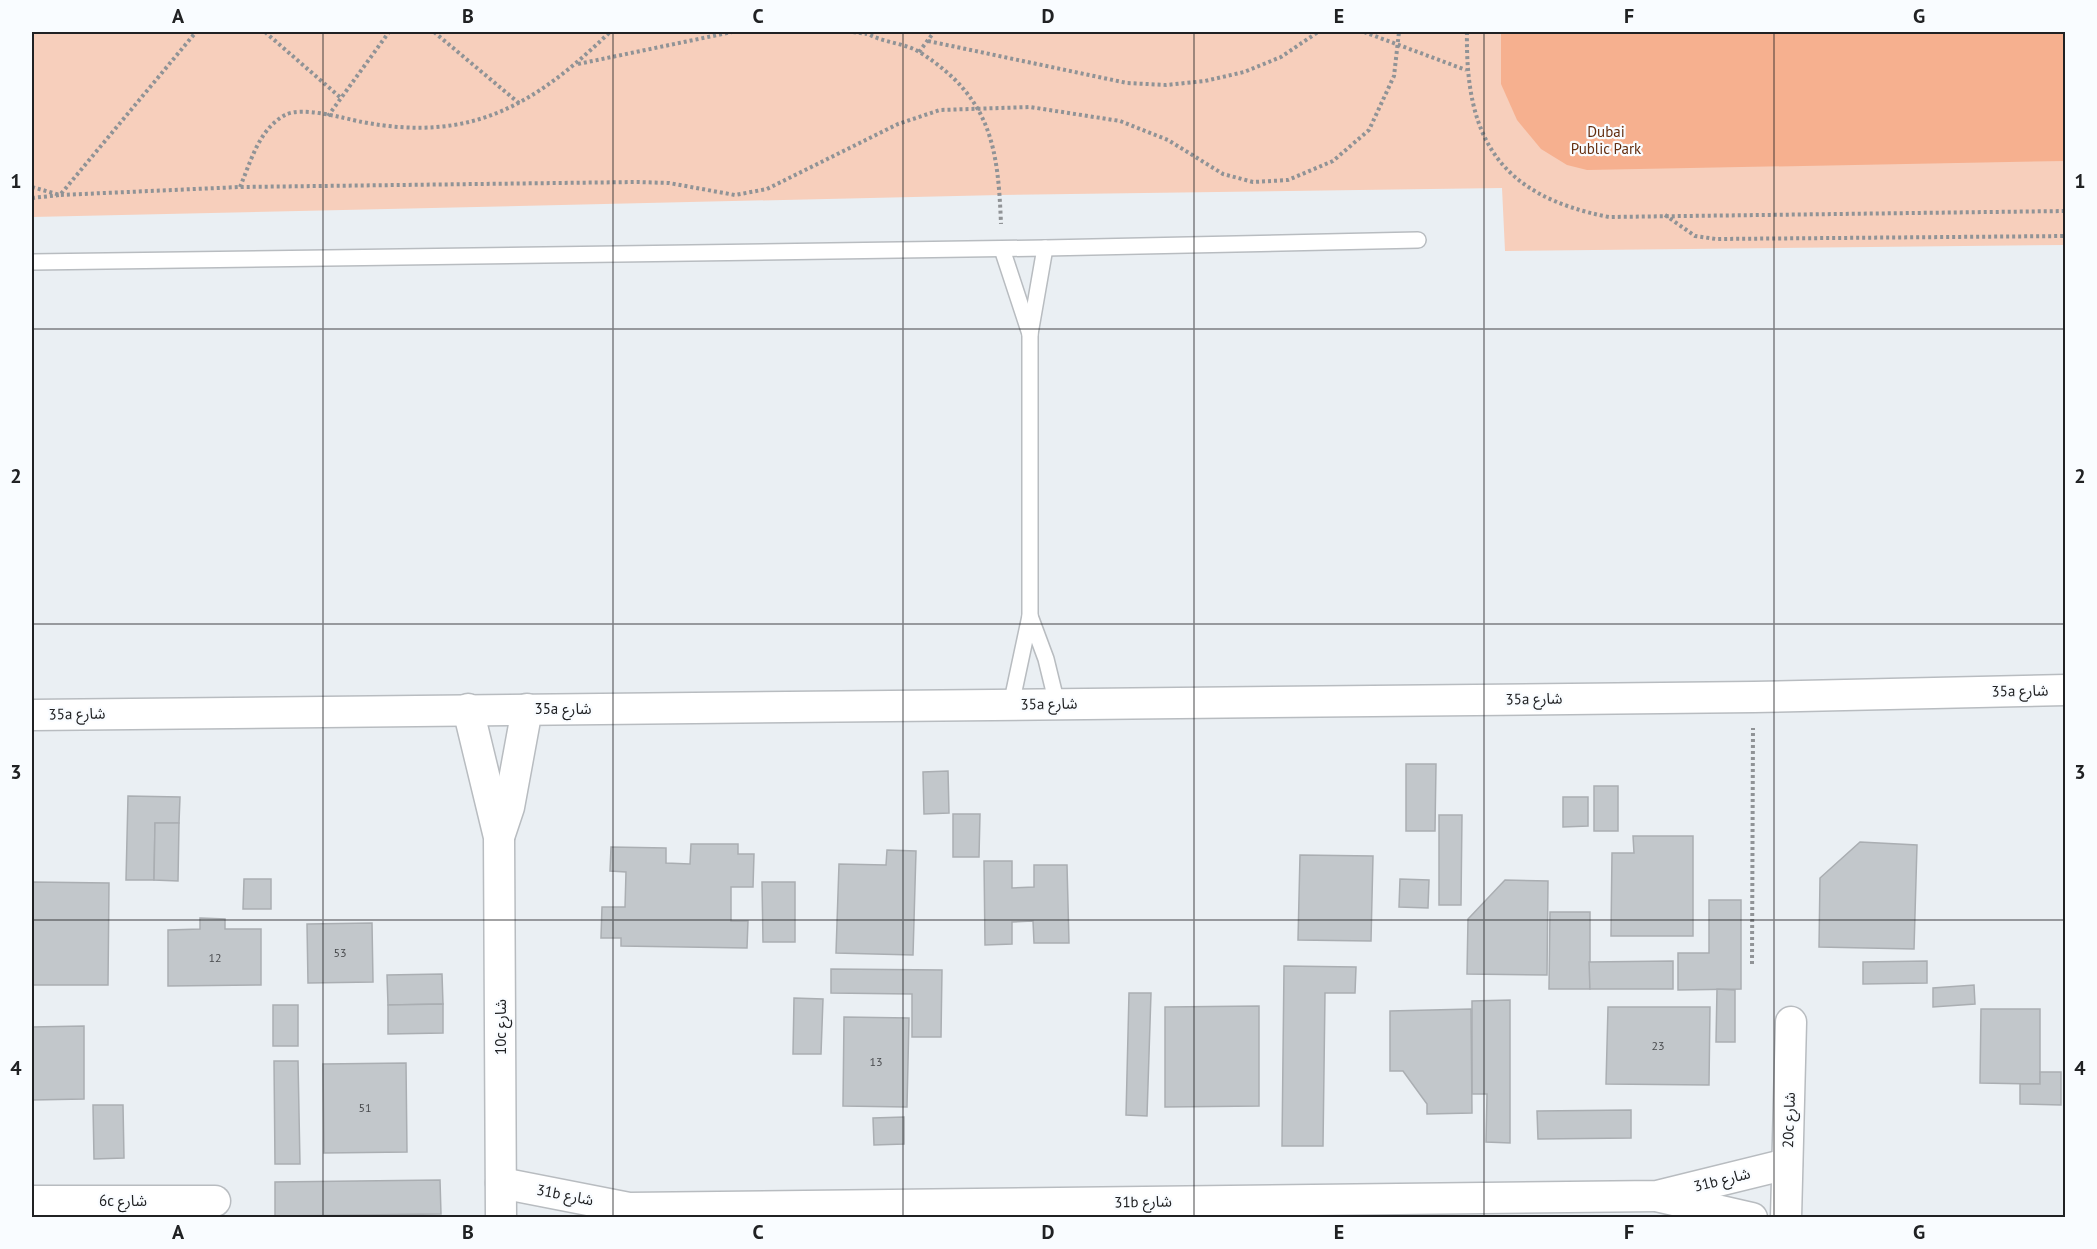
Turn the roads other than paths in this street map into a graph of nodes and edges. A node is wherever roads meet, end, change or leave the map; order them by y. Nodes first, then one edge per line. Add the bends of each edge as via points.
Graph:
1 (1418, 240) dead end
2 (1045, 248) junction
3 (1002, 249) junction
4 (32, 262) edge
5 (1030, 334) junction
6 (1030, 616) junction
7 (2066, 690) edge
8 (1057, 704) junction
9 (1011, 705) junction
10 (468, 709) junction
11 (527, 709) junction
12 (32, 715) edge
13 (499, 837) junction
14 (1791, 1022) dead end
15 (1787, 1164) junction
16 (501, 1183) junction
17 (1657, 1196) junction
18 (32, 1201) edge
19 (214, 1201) dead end
20 (629, 1208) junction
21 (896, 1211) edge
22 (501, 1218) edge
23 (597, 1218) edge
24 (1752, 1218) edge
25 (1786, 1218) edge

1 - 2 lane
2 - 3 lane
2 - 5 lane
3 - 4 lane
3 - 5 lane
5 - 6 lane
6 - 8 lane
6 - 9 lane
7 - 8 street, 35a شارع
8 - 9 street, 35a شارع
9 - 11 street, 35a شارع
10 - 11 street, 35a شارع
10 - 12 street, 35a شارع
10 - 13 street, 10c شارع
11 - 13 street, 10c شارع via 509,807
13 - 16 street, 10c شارع
14 - 15 street, 20c شارع
15 - 17 street, 31b شارع
15 - 25 street, 20c شارع
16 - 20 street, 31b شارع
16 - 22 street, 10c شارع
17 - 21 street, 31b شارع
17 - 24 street, 31b شارع
18 - 19 street, 6c شارع
20 - 21 street, 31b شارع
20 - 23 street, 31b شارع

